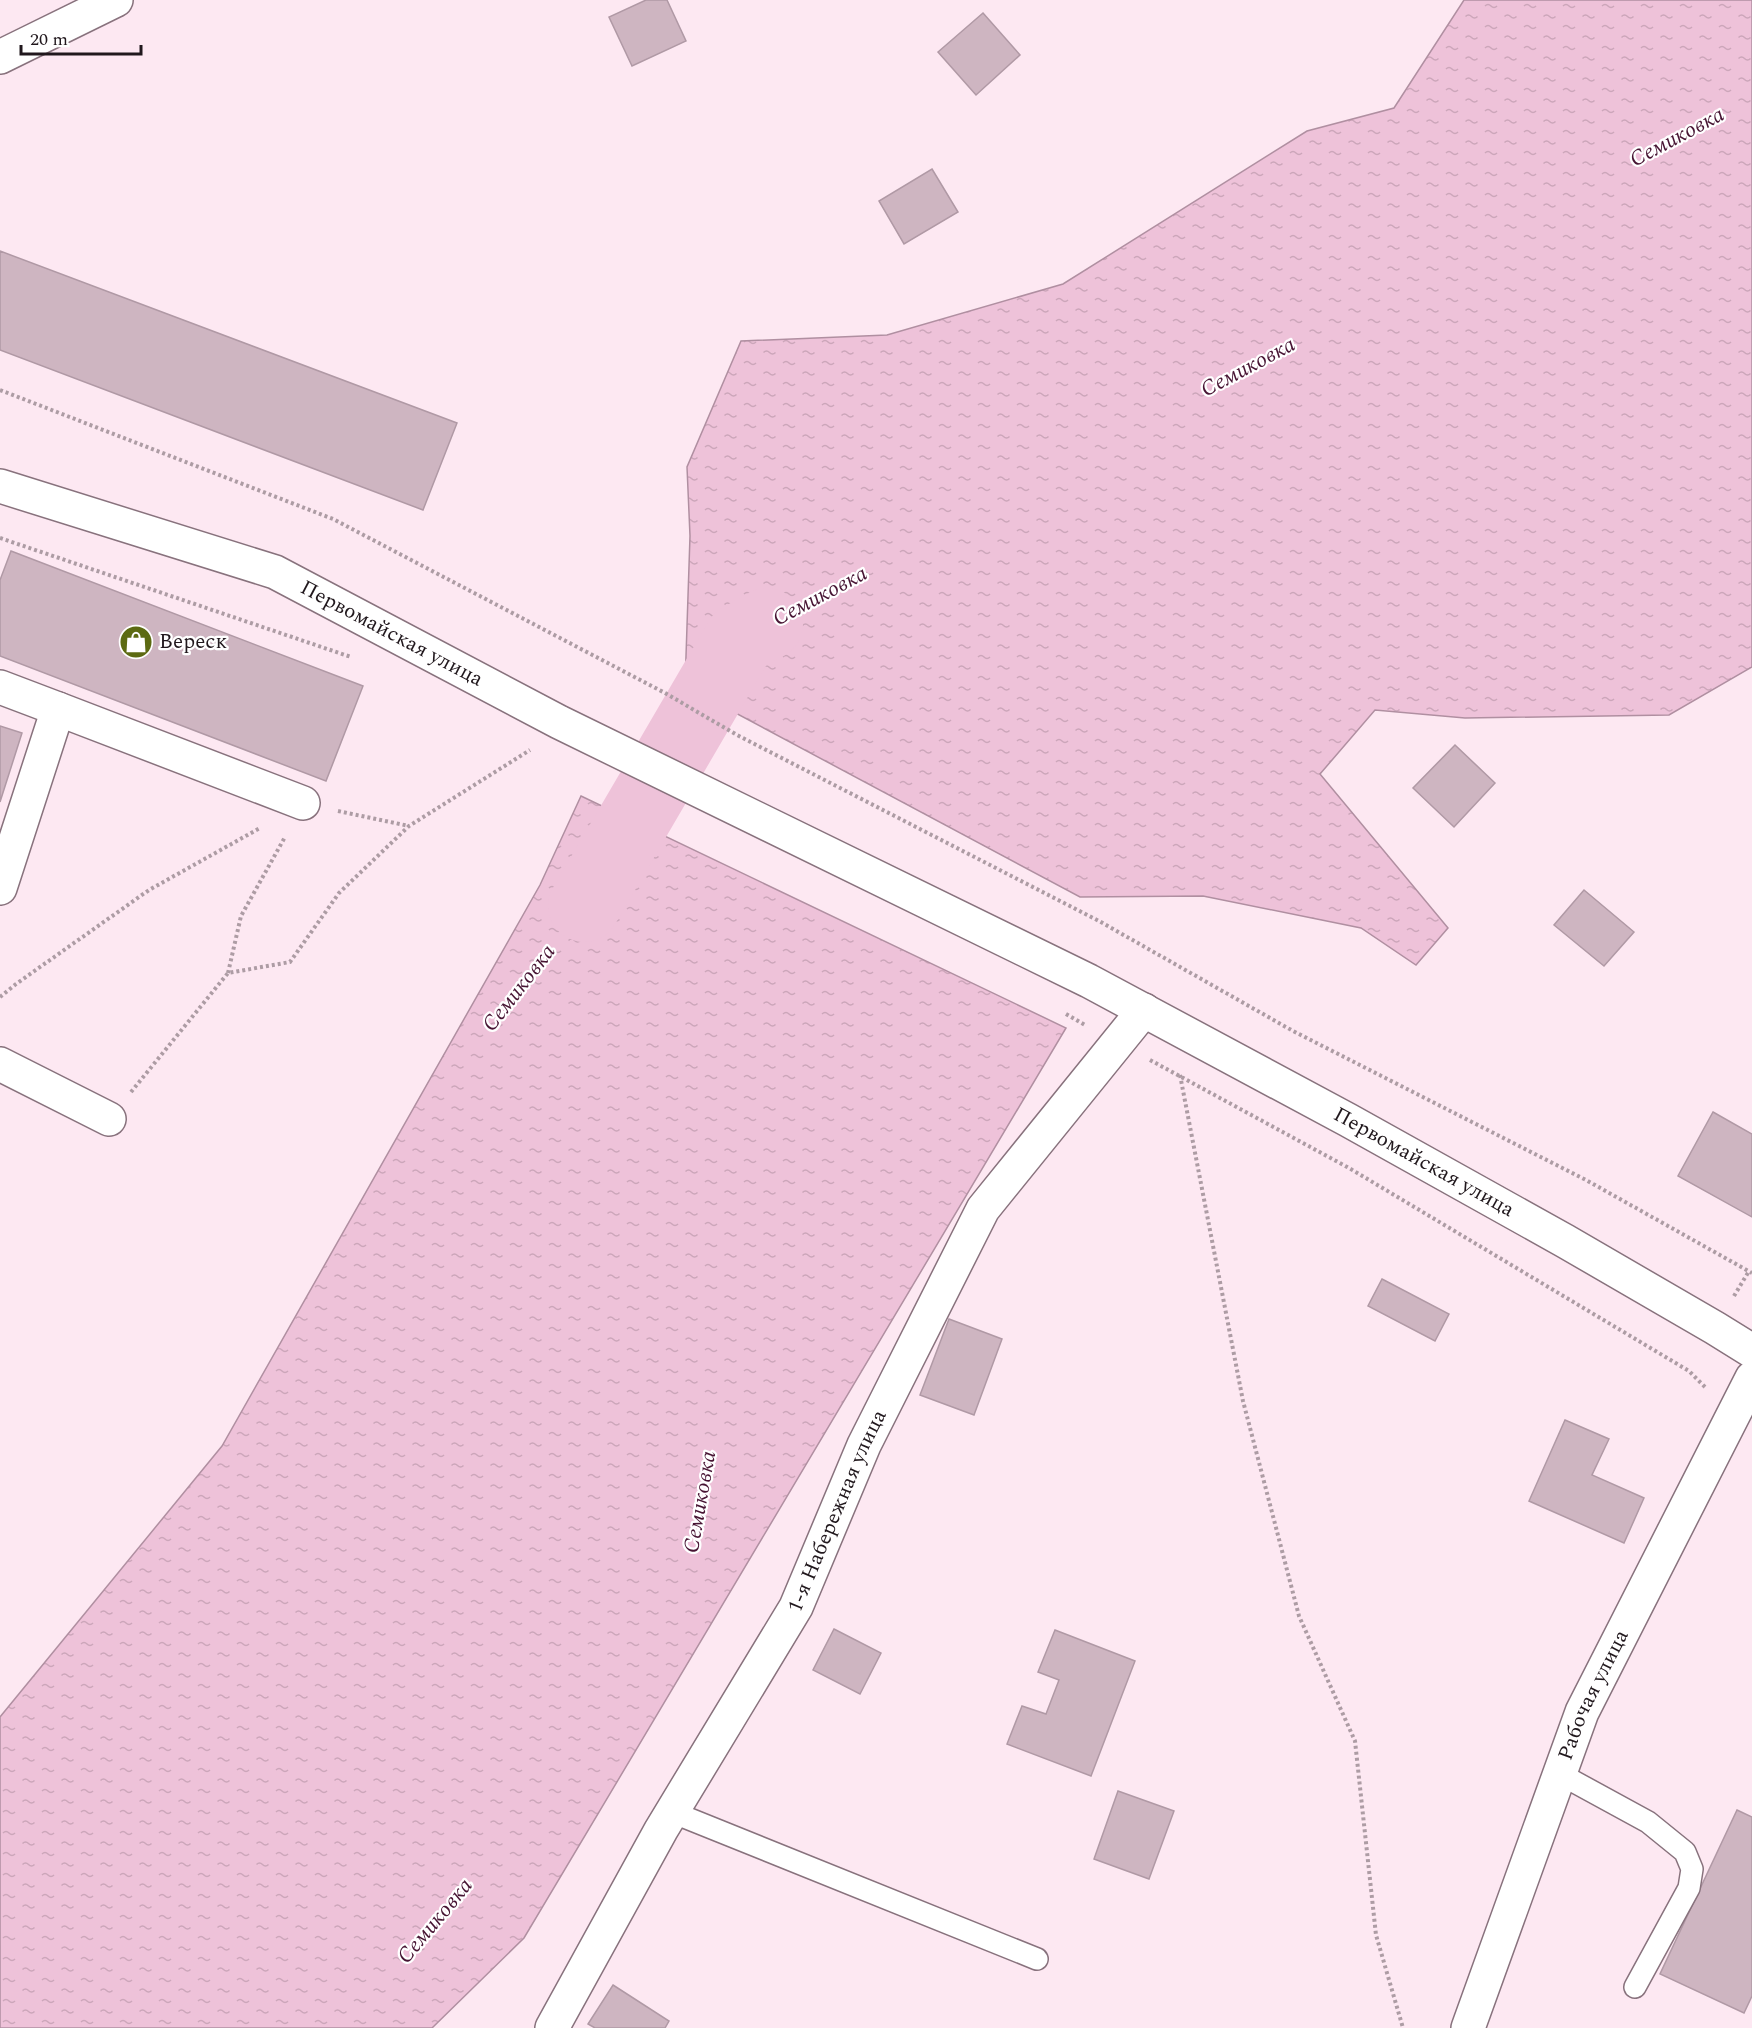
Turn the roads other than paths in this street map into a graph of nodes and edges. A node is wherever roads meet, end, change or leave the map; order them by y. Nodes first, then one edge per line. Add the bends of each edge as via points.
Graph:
1 (116, 0) edge
2 (0, 57) edge
3 (0, 486) edge
4 (0, 687) edge
5 (58, 709) junction
6 (303, 803) road end
7 (0, 888) edge
8 (1157, 1017) junction
9 (0, 1064) edge
10 (109, 1119) road end
11 (1752, 1351) edge
12 (1752, 1378) edge
13 (1560, 1774) junction
14 (672, 1812) junction
15 (1037, 1959) dead end
16 (1635, 1987) dead end
17 (552, 2028) edge
18 (1468, 2028) edge

1 - 2 street
3 - 8 street, Первомайская улица via 275,572 559,722
4 - 5 street
5 - 6 street
5 - 7 street
8 - 11 street, Первомайская улица via 1544,1230
8 - 14 street, 1-я Набережная улица via 983,1209 864,1445 796,1607
9 - 10 street
12 - 13 street, Рабочая улица via 1582,1712
13 - 16 lane via 1648,1822 1685,1852 1692,1869 1689,1888
13 - 18 street, Рабочая улица
14 - 15 lane
14 - 17 street, 1-я Набережная улица

